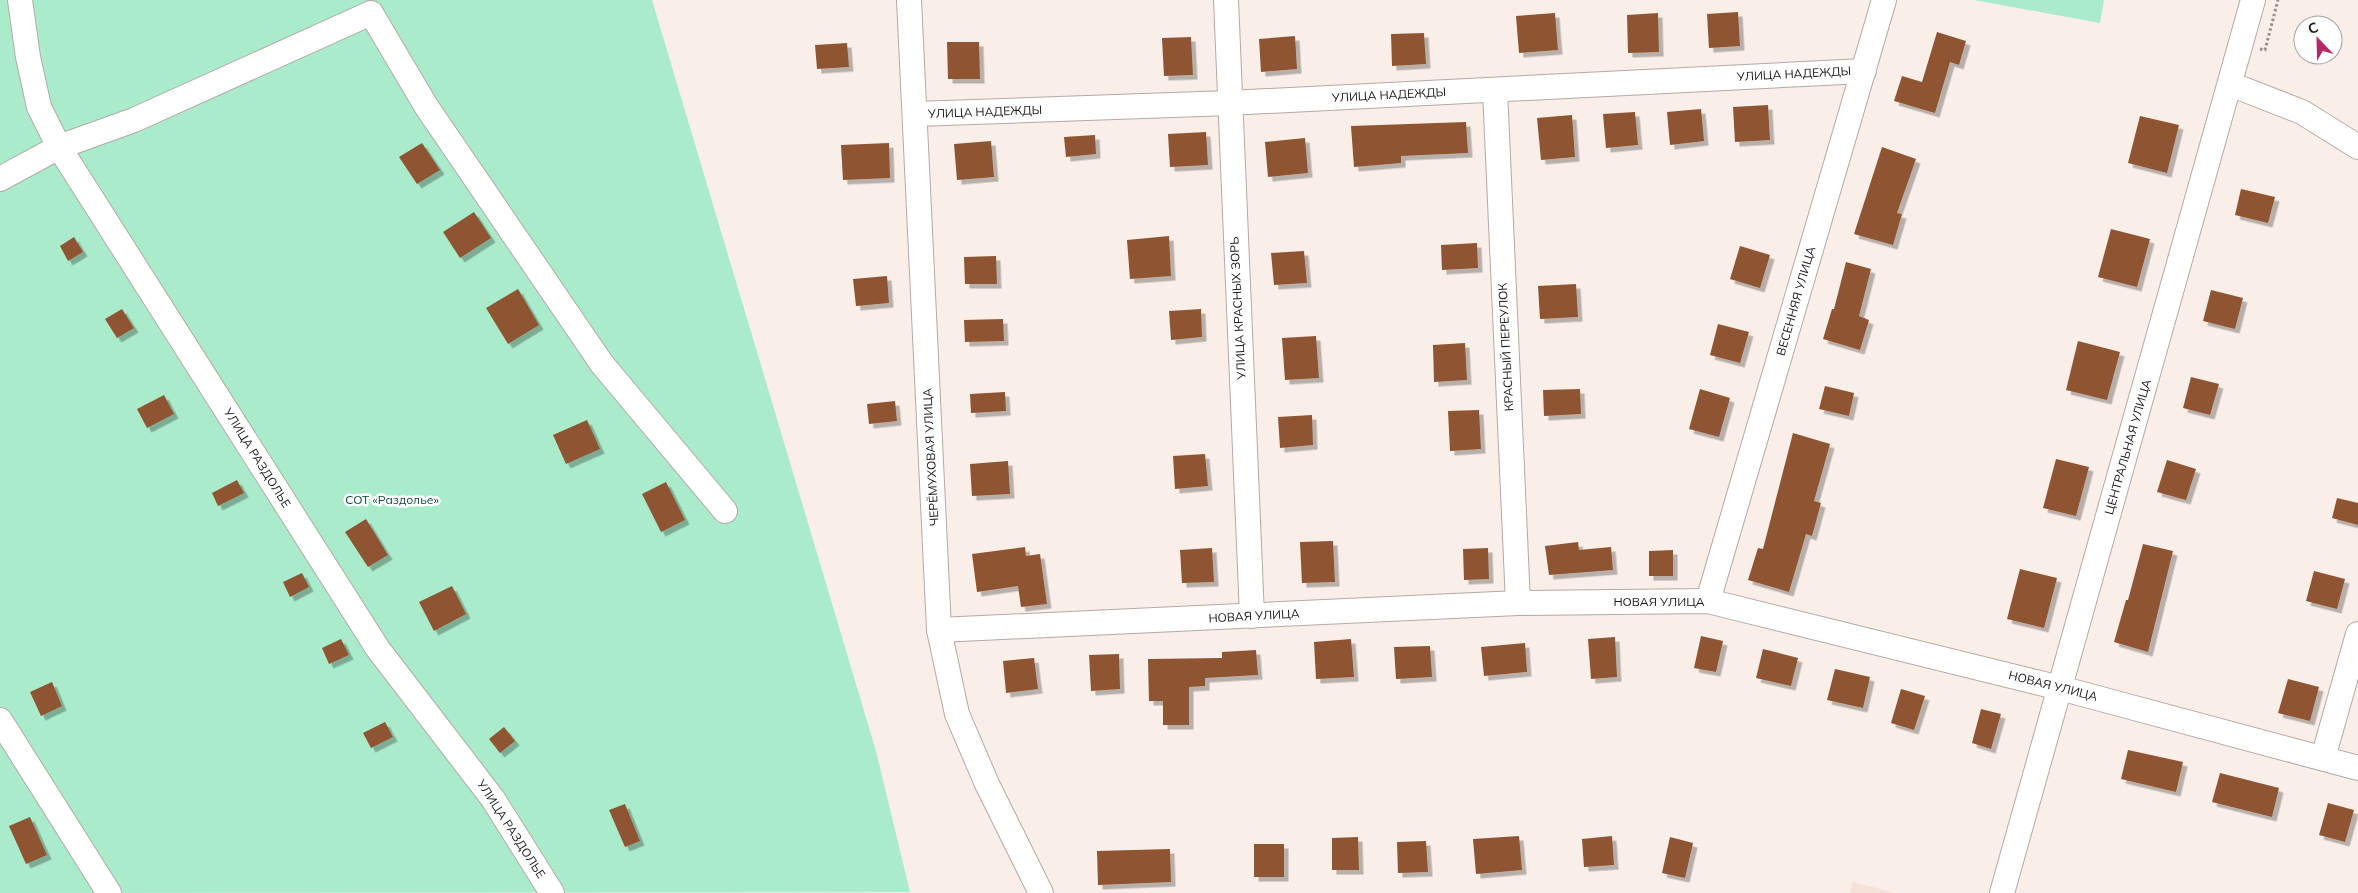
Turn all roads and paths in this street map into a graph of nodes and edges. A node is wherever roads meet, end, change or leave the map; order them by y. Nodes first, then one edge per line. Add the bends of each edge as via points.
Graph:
1 (20, 0) edge
2 (910, 0) edge
3 (1226, 0) edge
4 (1884, 0) edge
5 (2253, 0) edge
6 (1864, 71) junction
7 (2230, 84) junction
8 (1495, 90) junction
9 (1228, 102) junction
10 (915, 114) junction
11 (59, 147) junction
12 (2358, 147) edge
13 (0, 179) edge
14 (725, 511) dead end
15 (1708, 602) junction
16 (1518, 603) junction
17 (1252, 616) junction
18 (939, 630) junction
19 (2358, 634) edge
20 (2060, 688) junction
21 (0, 720) edge
22 (2323, 758) junction
23 (2358, 768) edge
24 (551, 892) edge
25 (109, 893) edge
26 (1041, 893) edge
27 (2002, 893) edge

1 - 11 street, УЛИЦА РАЗДОЛЬЕ via 39,107
2 - 10 street, ЧЕРЁМУХОВАЯ УЛИЦА
3 - 9 street, УЛИЦА КРАСНЫХ ЗОРЬ
4 - 6 street, ВЕСЕННЯЯ УЛИЦА
5 - 7 street, ЦЕНТРАЛЬНАЯ УЛИЦА
6 - 8 street, УЛИЦА НАДЕЖДЫ
6 - 15 street, ВЕСЕННЯЯ УЛИЦА
7 - 12 street via 2302,112
7 - 20 street, ЦЕНТРАЛЬНАЯ УЛИЦА
8 - 9 street, УЛИЦА НАДЕЖДЫ
8 - 16 street, КРАСНЫЙ ПЕРЕУЛОК
9 - 10 street, УЛИЦА НАДЕЖДЫ
9 - 17 street, УЛИЦА КРАСНЫХ ЗОРЬ
10 - 18 street, ЧЕРЁМУХОВАЯ УЛИЦА
11 - 13 street
11 - 14 street via 134,120 370,13 426,106 602,364
11 - 24 street, УЛИЦА РАЗДОЛЬЕ via 378,650 493,799
15 - 16 street, НОВАЯ УЛИЦА
15 - 20 street, НОВАЯ УЛИЦА
16 - 17 street, НОВАЯ УЛИЦА
17 - 18 street, НОВАЯ УЛИЦА
18 - 26 street, ЧЕРЁМУХОВАЯ УЛИЦА via 958,714 987,784
19 - 22 street
20 - 22 street, НОВАЯ УЛИЦА
20 - 27 street, ЦЕНТРАЛЬНАЯ УЛИЦА
21 - 25 street
22 - 23 street, НОВАЯ УЛИЦА

